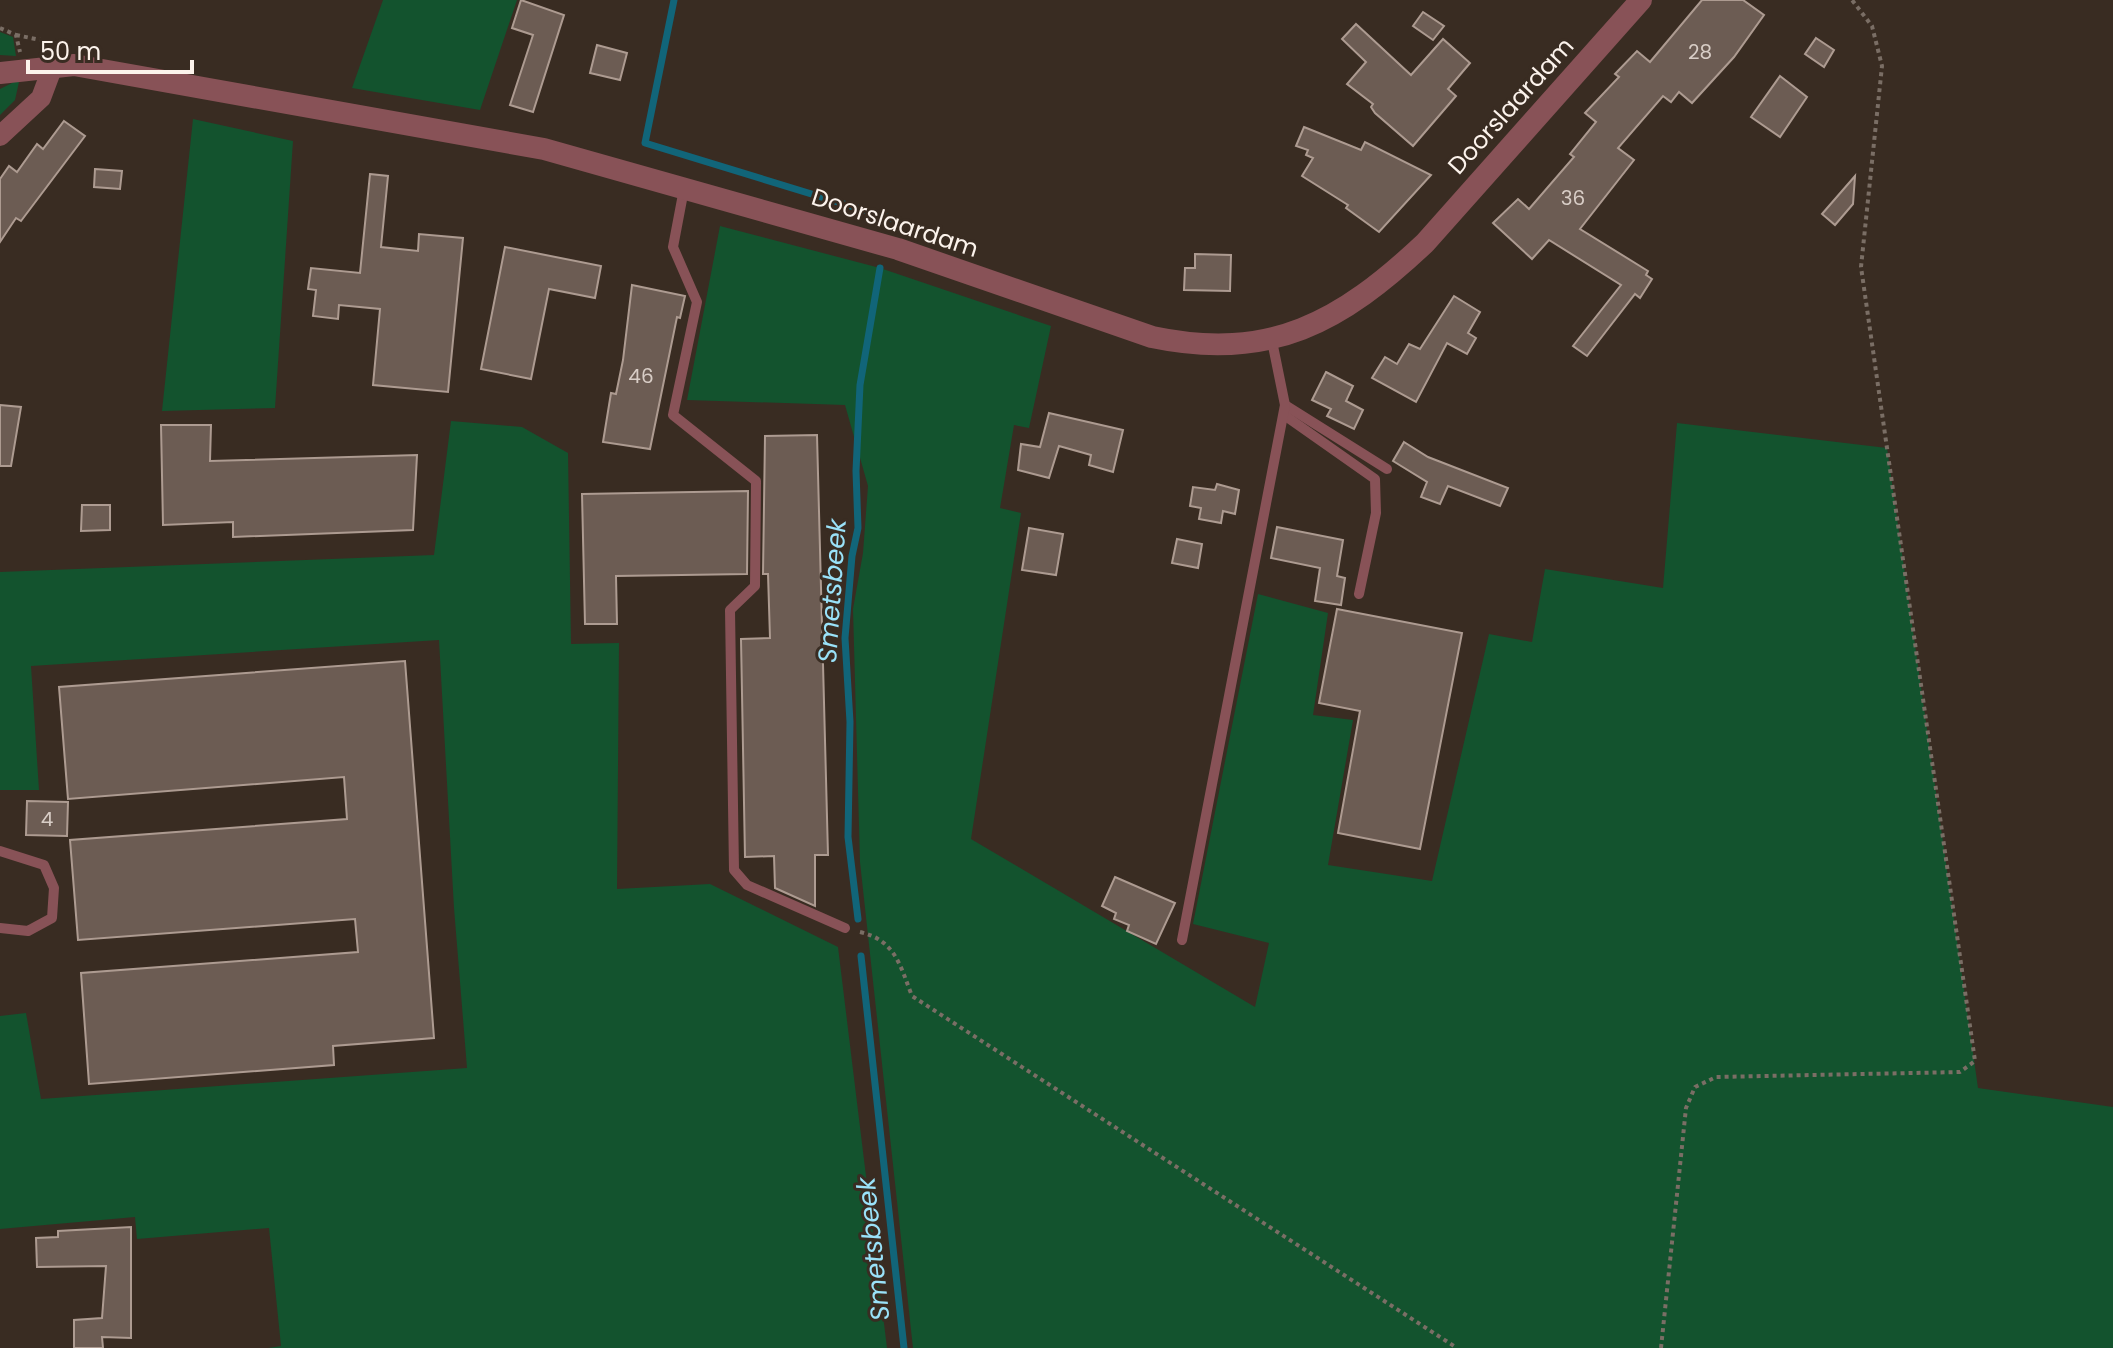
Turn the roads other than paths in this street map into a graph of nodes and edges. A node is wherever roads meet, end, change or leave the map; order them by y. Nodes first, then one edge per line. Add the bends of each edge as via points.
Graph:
1 (1641, 0) edge
2 (53, 66) junction
3 (0, 73) edge
4 (0, 136) edge
5 (684, 187) junction
6 (1272, 341) junction
7 (1284, 410) junction
8 (1387, 469) dead end
9 (1359, 594) dead end
10 (0, 851) edge
11 (0, 928) edge
12 (845, 928) road end
13 (1182, 940) dead end

1 - 6 street, Doorslaardam via 1397,269 1354,304
2 - 3 street, Doorslaardam
2 - 4 street via 41,98
2 - 5 street, Doorslaardam via 74,65 501,140
5 - 6 street, Doorslaardam via 898,249 1152,337 1200,345
5 - 12 lane via 673,247 697,302 673,415 756,481 755,586 730,610 734,870 747,885
6 - 7 lane
7 - 8 lane
7 - 9 lane via 1375,479 1376,513
7 - 13 lane
10 - 11 lane via 44,865 54,888 52,918 28,931

